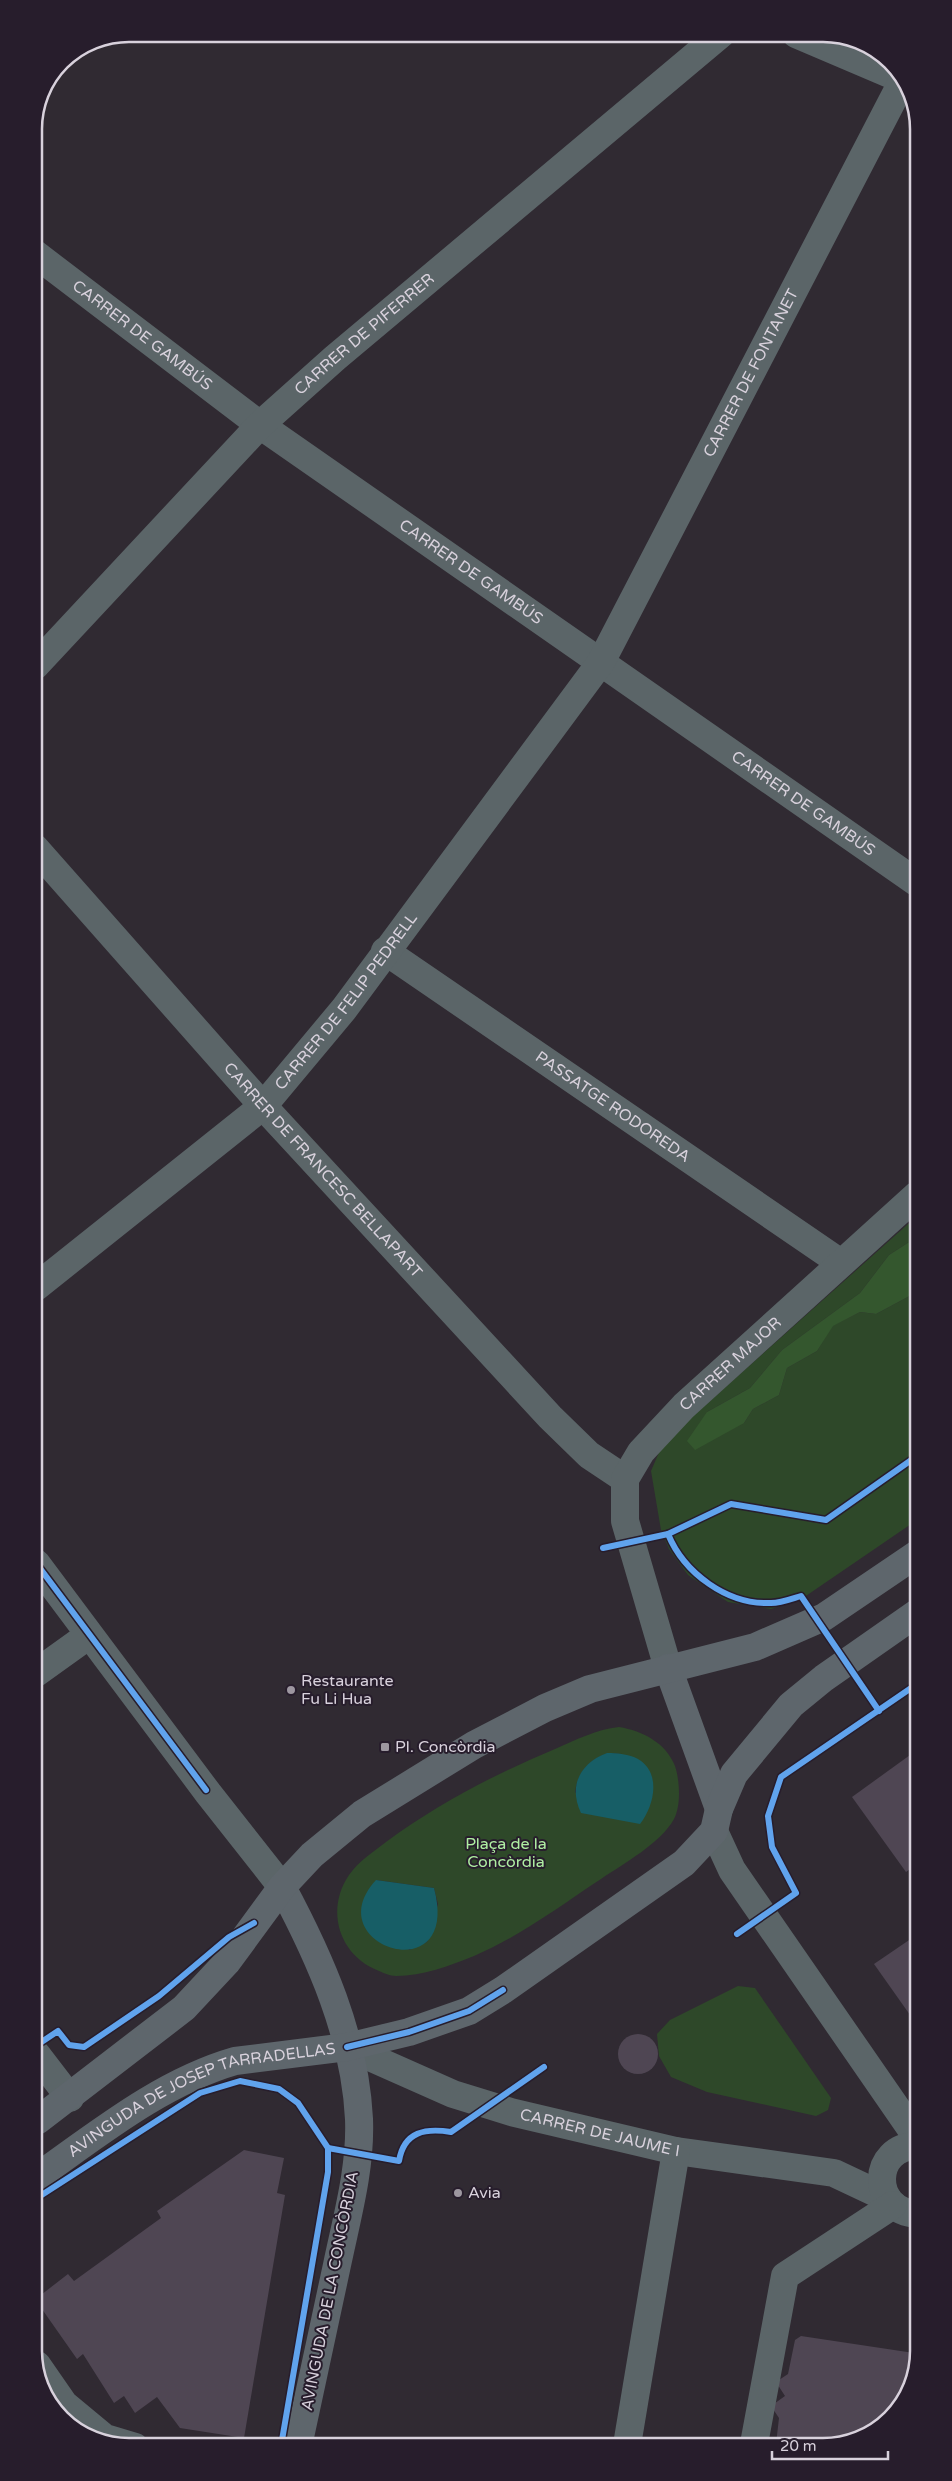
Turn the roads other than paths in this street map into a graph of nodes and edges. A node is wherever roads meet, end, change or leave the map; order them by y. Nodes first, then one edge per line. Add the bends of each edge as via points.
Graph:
1 (710, 43) edge
2 (817, 43) edge
3 (889, 74) edge
4 (899, 88) edge
5 (43, 260) edge
6 (260, 425) junction
7 (43, 658) edge
8 (601, 662) junction
9 (43, 857) edge
10 (910, 878) edge
11 (386, 951) junction
12 (263, 1106) junction
13 (910, 1200) edge
14 (841, 1263) junction
15 (42, 1281) edge
16 (625, 1479) junction
17 (910, 1559) edge
18 (42, 1572) edge
19 (910, 1618) edge
20 (89, 1634) junction
21 (42, 1668) edge
22 (668, 1668) junction
23 (716, 1820) junction
24 (282, 1887) junction
25 (347, 2047) junction
26 (42, 2062) edge
27 (70, 2098) junction
28 (42, 2117) edge
29 (910, 2127) edge
30 (910, 2146) edge
31 (676, 2151) junction
32 (887, 2161) junction
33 (42, 2174) edge
34 (834, 2174) junction
35 (890, 2202) junction
36 (910, 2214) edge
37 (51, 2388) edge
38 (59, 2403) edge
39 (67, 2412) edge
40 (97, 2432) edge
41 (300, 2438) edge
42 (628, 2438) edge
43 (755, 2438) edge

1 - 6 street, CARRER DE PIFERRER via 335,358
2 - 3 street
4 - 8 street, CARRER DE FONTANET
5 - 6 street, CARRER DE GAMBÚS
6 - 7 street, CARRER DE PIFERRER
6 - 8 street, CARRER DE GAMBÚS
8 - 10 street, CARRER DE GAMBÚS
8 - 11 street, CARRER DE FELIP PEDRELL
9 - 12 street, CARRER DE FRANCESC BELLAPART
11 - 12 street, CARRER DE FELIP PEDRELL via 344,1008
11 - 14 street, PASSATGE RODOREDA
12 - 15 street, CARRER DE FELIP PEDRELL
12 - 16 street, CARRER DE FRANCESC BELLAPART via 550,1418 589,1455
13 - 14 street, CARRER MAJOR
14 - 16 street, CARRER MAJOR via 684,1406 641,1452
16 - 22 street, CARRER MAJOR via 624,1512
17 - 22 main road via 818,1620 755,1647
18 - 20 street
19 - 23 main road via 818,1682 791,1705 734,1774
20 - 21 street
20 - 24 street
22 - 23 main road
22 - 24 main road via 590,1688 474,1745 341,1830
23 - 25 main road via 684,1863 503,1990 469,2010 409,2032
23 - 29 street via 732,1870
24 - 25 main road via 324,1971
24 - 27 main road via 228,1962 203,1990
25 - 31 street, CARRER DE JAUME I via 453,2094 511,2112
25 - 33 main road, AVINGUDA DE JOSEP TARRADELLAS via 217,2066 143,2105
25 - 41 main road, AVINGUDA DE LA CONCÒRDIA via 359,2120 356,2180
26 - 27 street
27 - 28 main road
30 - 32 street via 897,2151
31 - 34 street, CARRER DE JAUME I
31 - 42 street
32 - 34 street, CARRER DE JAUME I
32 - 35 street via 882,2172 882,2187
34 - 35 street, CARRER DE JAUME I
35 - 36 street, CARRER DE JAUME I
35 - 43 street via 785,2276
37 - 38 street
39 - 40 street

